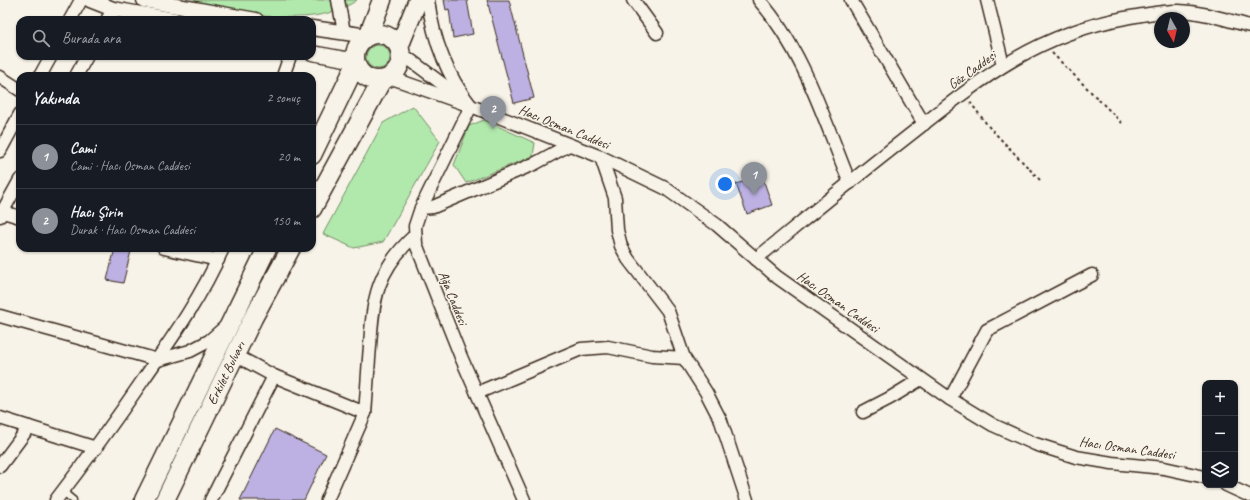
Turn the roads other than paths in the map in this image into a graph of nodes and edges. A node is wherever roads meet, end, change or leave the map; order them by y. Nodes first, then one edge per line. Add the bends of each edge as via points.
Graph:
1 (81, 0) edge
2 (90, 0) edge
3 (144, 0) edge
4 (338, 0) edge
5 (382, 0) edge
6 (418, 0) edge
7 (428, 0) edge
8 (633, 0) edge
9 (759, 0) edge
10 (851, 0) edge
11 (987, 0) edge
12 (110, 14) edge
13 (72, 16) edge
14 (131, 16) edge
15 (234, 16) edge
16 (1250, 26) edge
17 (316, 28) edge
18 (344, 32) junction
19 (657, 33) dead end
20 (368, 36) junction
21 (400, 50) junction
22 (316, 54) edge
23 (49, 60) edge
24 (85, 60) edge
25 (289, 60) edge
26 (356, 62) junction
27 (1003, 65) junction
28 (42, 72) edge
29 (78, 72) edge
30 (284, 72) edge
31 (0, 77) edge
32 (386, 79) junction
33 (16, 87) edge
34 (471, 106) junction
35 (16, 121) edge
36 (924, 124) junction
37 (570, 145) junction
38 (316, 147) edge
39 (0, 151) edge
40 (601, 157) junction
41 (850, 183) junction
42 (16, 187) edge
43 (316, 202) edge
44 (421, 208) junction
45 (1, 213) edge
46 (16, 215) edge
47 (415, 235) junction
48 (182, 252) edge
49 (221, 252) edge
50 (265, 252) edge
51 (289, 252) edge
52 (756, 259) junction
53 (218, 260) junction
54 (1092, 275) dead end
55 (0, 316) edge
56 (233, 318) junction
57 (235, 355) junction
58 (684, 358) junction
59 (158, 360) junction
60 (274, 376) junction
61 (921, 378) junction
62 (477, 393) junction
63 (950, 399) junction
64 (863, 412) dead end
65 (365, 413) junction
66 (0, 418) edge
67 (29, 427) junction
68 (96, 448) junction
69 (0, 466) edge
70 (1202, 477) edge
71 (1233, 488) edge
72 (59, 496) edge
73 (1250, 496) edge
74 (73, 500) edge
75 (144, 500) edge
76 (164, 500) edge
77 (211, 500) edge
78 (327, 500) edge
79 (524, 500) edge
80 (747, 500) edge

1 - 13 street
2 - 12 street
3 - 15 street
4 - 18 street
5 - 20 main road
6 - 21 main road
7 - 34 street via 433,27 445,62 460,93
8 - 19 street
9 - 41 street via 794,50
10 - 36 street
11 - 27 street
12 - 14 street
16 - 27 street, Göz Caddesi via 1207,14 1161,12 1087,26 1042,43
17 - 18 street
18 - 20 street
20 - 21 main road via 381,33 388,35 394,39
20 - 26 main road via 358,44
21 - 32 main road via 399,69
21 - 34 street
22 - 26 street
23 - 28 street
24 - 29 street
25 - 30 street
26 - 32 main road via 369,78
26 - 38 main road
27 - 36 street, Göz Caddesi
31 - 33 street
32 - 34 street
32 - 43 main road
34 - 37 street, Hacı Osman Caddesi
34 - 44 street, Ağa Caddesi
35 - 39 street
36 - 41 street, Göz Caddesi
37 - 40 street, Hacı Osman Caddesi
37 - 44 street via 536,163 441,204
40 - 52 street, Hacı Osman Caddesi via 644,176 683,199 718,225
40 - 58 street via 615,198 621,246 668,311
41 - 52 street, Göz Caddesi
42 - 45 street
44 - 47 street, Ağa Caddesi
45 - 46 street
47 - 62 street, Ağa Caddesi via 418,253
47 - 65 street via 404,244 387,267 376,292 371,319
48 - 53 street
49 - 53 street
50 - 56 main road, Erkilet Bulvarı
51 - 57 main road, Erkilet Bulvarı
52 - 61 street, Hacı Osman Caddesi via 777,277
53 - 59 street via 195,303
54 - 63 street via 987,330
55 - 59 street
56 - 59 street via 218,334 200,346
56 - 75 main road, Erkilet Bulvarı
57 - 60 street
57 - 76 main road, Erkilet Bulvarı
58 - 62 street via 652,356 608,347 580,348
58 - 80 street via 721,421
59 - 68 street
60 - 65 street
60 - 77 street
61 - 63 street, Hacı Osman Caddesi
61 - 64 street
62 - 79 street, Ağa Caddesi
63 - 70 street, Hacı Osman Caddesi via 993,425 1055,451 1094,460 1164,468
65 - 78 street
66 - 67 street
67 - 68 street
67 - 69 street
68 - 72 street
71 - 73 street
72 - 74 lane

